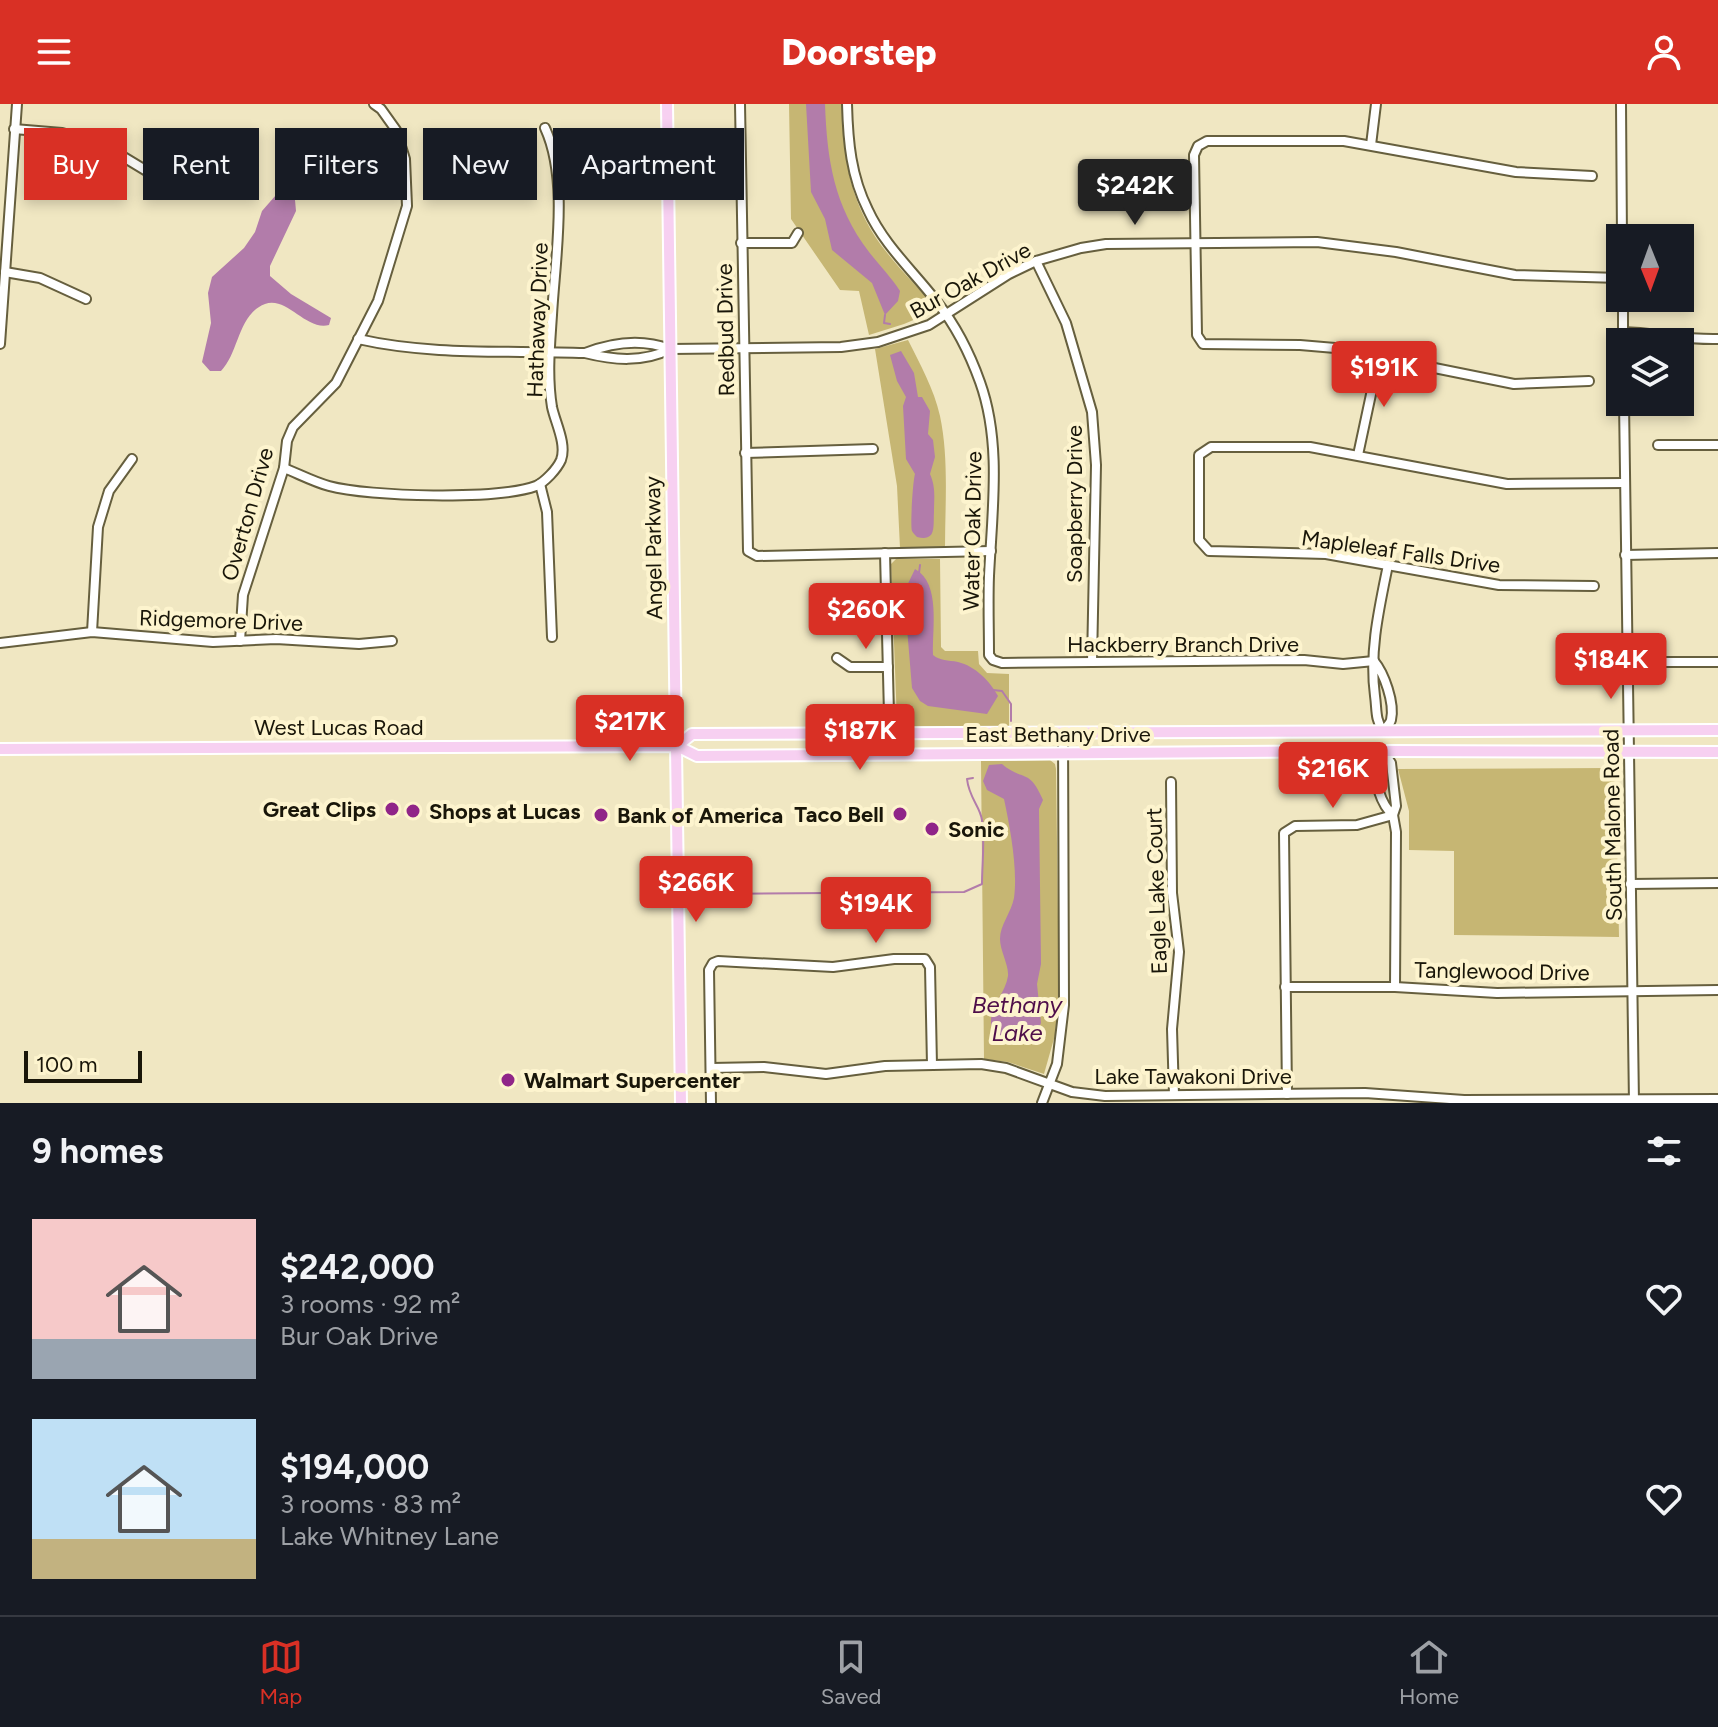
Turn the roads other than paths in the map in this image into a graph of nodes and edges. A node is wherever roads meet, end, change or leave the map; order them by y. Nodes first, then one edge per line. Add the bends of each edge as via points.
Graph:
1 (17, 104) edge
2 (374, 104) edge
3 (667, 104) edge
4 (740, 104) edge
5 (847, 104) edge
6 (1376, 104) edge
7 (1621, 104) edge
8 (545, 128) dead end
9 (14, 129) junction
10 (1371, 145) junction
11 (143, 169) edge
12 (1592, 176) dead end
13 (1622, 224) edge
14 (798, 233) dead end
15 (741, 243) junction
16 (1196, 244) junction
17 (1036, 261) junction
18 (5, 272) junction
19 (1606, 278) edge
20 (86, 299) dead end
21 (947, 315) junction
22 (358, 339) junction
23 (1718, 339) edge
24 (1694, 340) edge
25 (0, 344) edge
26 (743, 348) junction
27 (670, 349) junction
28 (550, 352) junction
29 (585, 353) junction
30 (1379, 357) junction
31 (1589, 381) dead end
32 (1624, 416) edge
33 (1658, 445) dead end
34 (1718, 445) edge
35 (873, 449) dead end
36 (745, 453) junction
37 (1358, 455) junction
38 (132, 459) dead end
39 (284, 468) junction
40 (1624, 483) junction
41 (540, 484) junction
42 (991, 551) junction
43 (885, 553) junction
44 (1718, 553) edge
45 (1625, 555) junction
46 (1388, 565) junction
47 (1594, 586) dead end
48 (92, 632) junction
49 (552, 637) dead end
50 (240, 641) junction
51 (392, 641) dead end
52 (0, 643) edge
53 (837, 658) dead end
54 (993, 660) joint
55 (1374, 661) junction
56 (1092, 662) junction
57 (1657, 662) dead end
58 (1718, 662) edge
59 (888, 667) junction
60 (1718, 730) edge
61 (1383, 731) junction
62 (1628, 731) junction
63 (1063, 733) junction
64 (889, 734) junction
65 (677, 746) junction
66 (0, 749) edge
67 (1383, 751) junction
68 (1718, 752) edge
69 (1628, 753) junction
70 (1063, 754) junction
71 (890, 755) junction
72 (1171, 782) dead end
73 (1393, 815) junction
74 (1718, 883) edge
75 (1630, 884) junction
76 (1285, 987) junction
77 (1395, 987) junction
78 (1718, 990) edge
79 (1632, 992) junction
80 (932, 1065) junction
81 (711, 1068) junction
82 (1050, 1083) junction
83 (1287, 1094) junction
84 (1174, 1095) junction
85 (1365, 1098) edge
86 (1718, 1099) edge
87 (1634, 1101) edge
88 (681, 1103) edge
89 (711, 1103) edge
90 (1042, 1103) edge

1 - 9 street
2 - 22 street, Overton Drive via 396,130 405,159 407,206 378,301
3 - 27 main road, Angel Parkway
4 - 15 street, Redbud Drive
5 - 21 street, Water Oak Drive via 850,159 869,214
6 - 10 street
7 - 13 street
8 - 28 street, Hathaway Drive via 558,202
9 - 11 street via 62,133 107,147
9 - 18 street
10 - 12 street via 1516,172
10 - 16 street via 1275,139 1207,141 1198,146
14 - 15 street via 792,243
15 - 26 street, Redbud Drive
16 - 17 street, Bur Oak Drive via 1106,244
16 - 19 street, Bur Oak Drive via 1351,245 1515,275
16 - 30 street via 1197,335 1203,344 1300,345
17 - 21 street, Bur Oak Drive
17 - 56 street, Soapberry Drive via 1066,323 1092,412
18 - 20 street via 40,278
18 - 25 street
21 - 26 street, Bur Oak Drive via 911,333 863,345
21 - 42 street, Water Oak Drive via 981,383 990,424
22 - 28 street via 439,351
22 - 39 street, Overton Drive via 336,383 293,427
23 - 24 street
26 - 27 street, Bur Oak Drive
26 - 36 street, Redbud Drive
27 - 29 street via 653,358 609,359
27 - 29 street via 654,343 609,343
27 - 65 main road, Angel Parkway
28 - 29 street
28 - 41 street, Hathaway Drive via 552,409 562,453
30 - 31 street via 1514,384
30 - 37 street
32 - 40 street, South Malone Road
33 - 34 street
35 - 36 street
36 - 43 street, Redbud Drive via 750,553
37 - 40 street via 1507,484
37 - 46 street, Mapleleaf Falls Drive via 1310,447 1206,448 1198,460 1199,540 1214,552 1326,554
38 - 48 street via 109,491 98,527
39 - 41 street via 329,486 369,492 483,493
39 - 50 street, Overton Drive via 243,595
40 - 45 street, South Malone Road
41 - 49 street via 547,512
42 - 43 street
42 - 54 street, Water Oak Drive
43 - 59 street
44 - 45 street
45 - 62 street, South Malone Road
46 - 47 street, Mapleleaf Falls Drive via 1499,585
46 - 55 street
48 - 50 street, Ridgemore Drive
48 - 52 street, Ridgemore Drive
50 - 51 street, Ridgemore Drive
53 - 59 street via 850,667
54 - 56 street, Hackberry Branch Drive
55 - 56 street, Hackberry Branch Drive
55 - 61 street via 1376,720
55 - 61 street via 1383,671 1389,696 1391,720
57 - 58 street
59 - 64 street
60 - 62 main road, East Bethany Drive
61 - 62 main road, East Bethany Drive
61 - 63 main road, East Bethany Drive
61 - 67 main road
62 - 69 street, South Malone Road
63 - 64 main road, East Bethany Drive
63 - 70 street
64 - 65 main road, East Bethany Drive via 692,734
64 - 71 street
65 - 66 main road, West Lucas Road
65 - 71 main road, East Bethany Drive via 697,756
65 - 88 main road, Angel Parkway
67 - 69 main road, East Bethany Drive
67 - 70 main road, East Bethany Drive
67 - 73 street via 1391,763
67 - 73 street via 1376,763 1378,779 1385,808
68 - 69 main road, East Bethany Drive
69 - 75 street, South Malone Road
70 - 71 main road, East Bethany Drive
70 - 82 street via 1064,1005
72 - 84 street, Eagle Lake Court via 1172,893 1179,952 1172,1029
73 - 76 street via 1357,825 1286,829
73 - 77 street
74 - 75 street
75 - 79 street, South Malone Road
76 - 77 street, Tanglewood Drive
76 - 83 street
77 - 79 street, Tanglewood Drive
78 - 79 street, Tanglewood Drive
79 - 87 street, South Malone Road
80 - 81 street, Lake Tawakoni Drive via 826,1074
80 - 81 street via 930,967 925,959 822,967 718,961 709,970
80 - 82 street, Lake Tawakoni Drive via 993,1065
81 - 89 street
82 - 84 street, Lake Tawakoni Drive via 1081,1094
82 - 90 street
83 - 84 street, Lake Tawakoni Drive
83 - 85 street, Lake Tawakoni Drive
85 - 87 street, Lake Tawakoni Drive
86 - 87 street, Lake Tawakoni Drive

